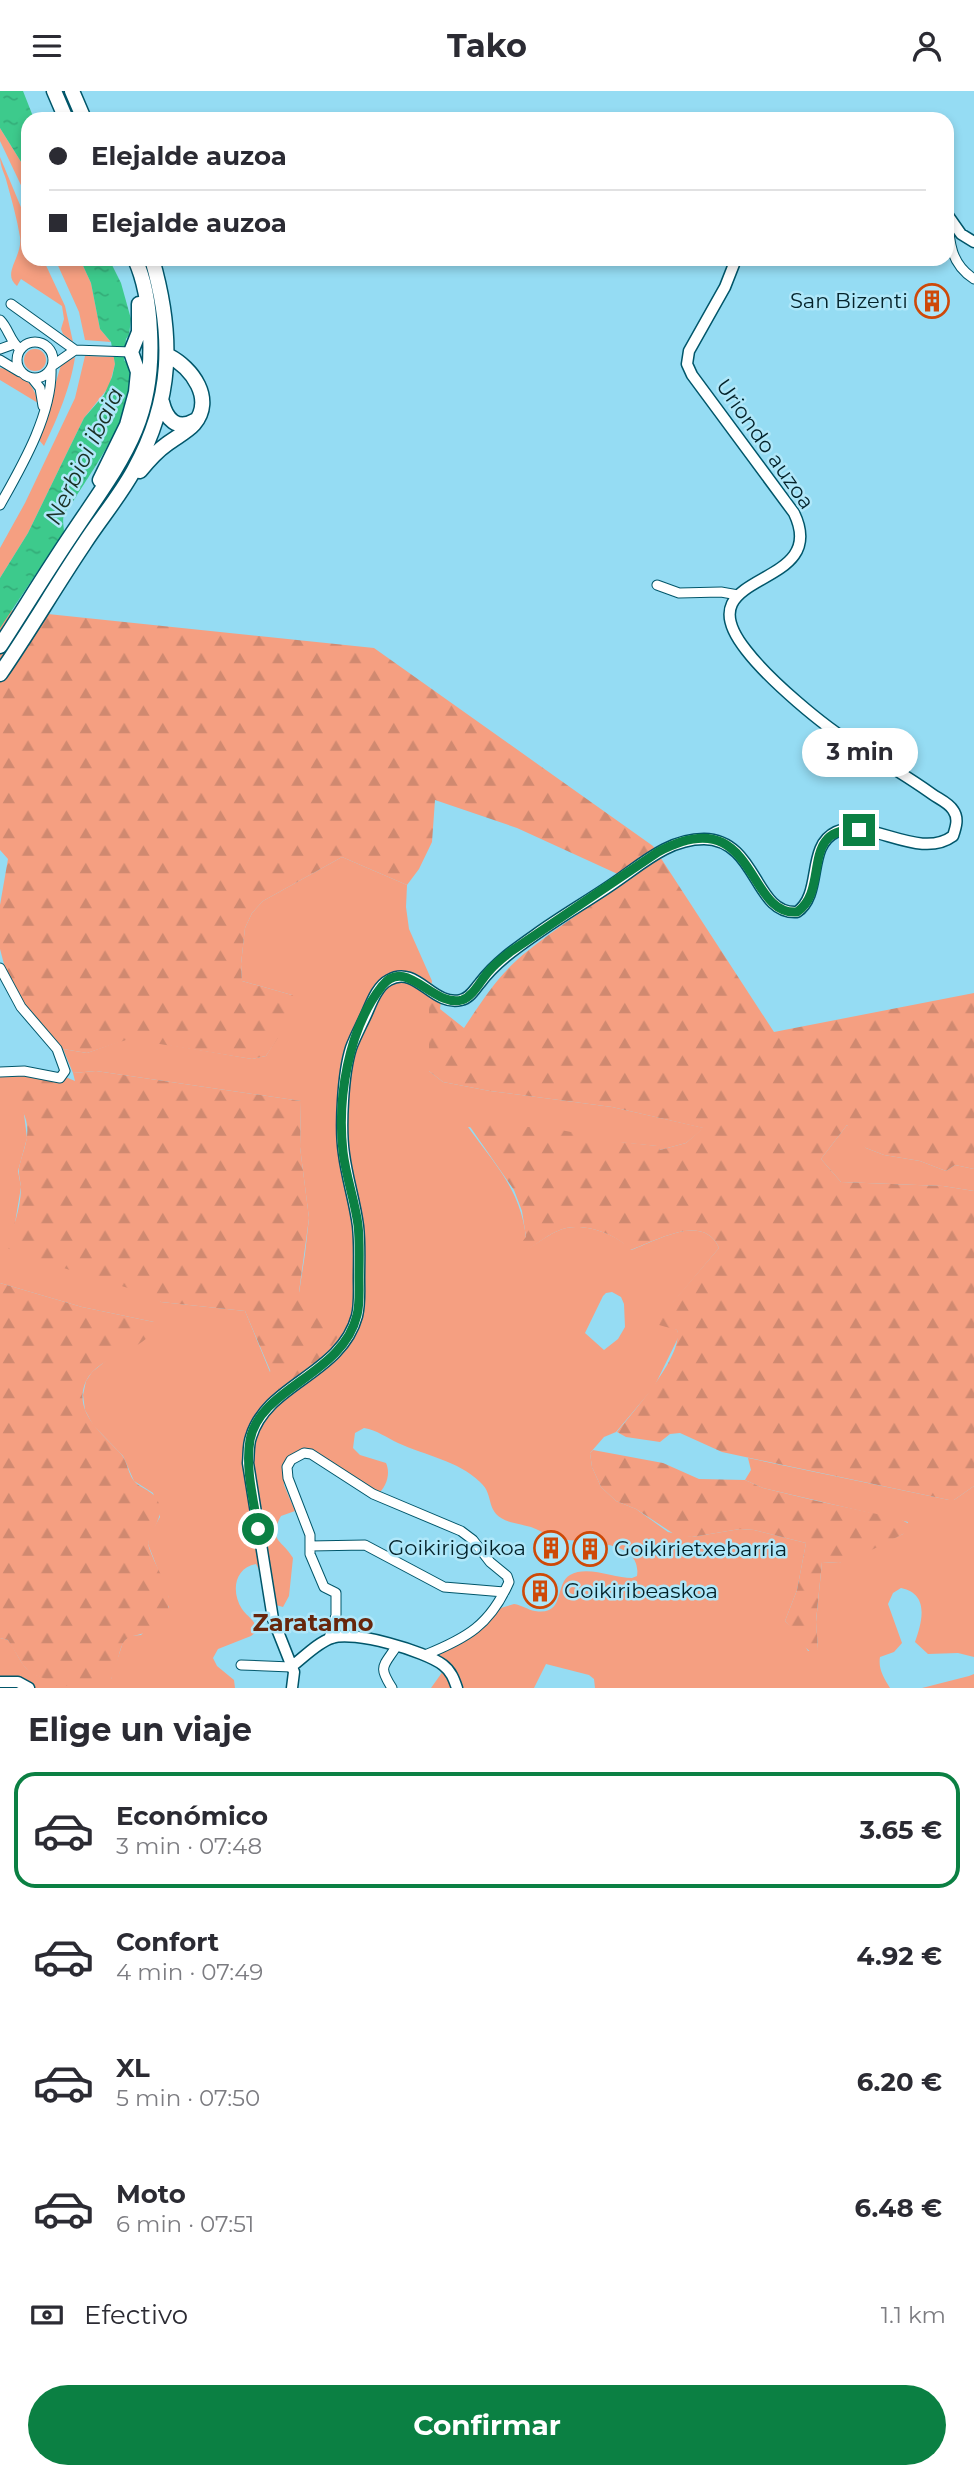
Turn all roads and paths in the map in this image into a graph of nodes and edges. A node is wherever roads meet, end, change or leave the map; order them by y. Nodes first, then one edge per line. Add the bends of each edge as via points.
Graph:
1 (54, 91) edge
2 (72, 91) edge
3 (63, 112) edge
4 (81, 112) edge
5 (954, 224) edge
6 (974, 242) edge
7 (954, 255) edge
8 (129, 266) edge
9 (137, 266) edge
10 (154, 266) edge
11 (733, 266) edge
12 (974, 279) edge
13 (11, 304) dead end
14 (0, 320) edge
15 (42, 343) junction
16 (8, 347) edge
17 (71, 348) junction
18 (131, 352) junction
19 (147, 352) dead end
20 (169, 355) dead end
21 (2, 363) edge
22 (52, 367) junction
23 (22, 373) junction
24 (32, 378) junction
25 (162, 402) junction
26 (43, 412) junction
27 (198, 418) junction
28 (115, 500) junction
29 (0, 505) edge
30 (71, 534) junction
31 (657, 585) dead end
32 (738, 595) junction
33 (0, 646) edge
34 (0, 674) edge
35 (0, 968) edge
36 (0, 1072) edge
37 (310, 1546) junction
38 (505, 1592) junction
39 (330, 1638) junction
40 (396, 1647) junction
41 (425, 1655) junction
42 (241, 1665) dead end
43 (291, 1667) junction
44 (0, 1682) edge
45 (29, 1688) edge
46 (292, 1688) edge
47 (392, 1688) edge
48 (457, 1688) edge

1 - 3 main road
2 - 4 main road
5 - 6 street
7 - 12 street
8 - 18 main road via 141,315
9 - 30 main road via 150,320 146,398 120,462
10 - 25 main road via 165,318 167,369
11 - 32 street, Uriondo auzoa via 692,344 687,364 794,513 801,539 797,553 786,565
13 - 17 street
14 - 16 street via 7,327
15 - 16 street
15 - 17 street
15 - 22 street via 53,355
16 - 23 street
17 - 18 street
17 - 22 street
18 - 19 main road
18 - 30 main road via 138,372 127,425
20 - 27 main road via 199,384
21 - 23 street
22 - 24 street via 43,376
22 - 26 street via 51,391
23 - 24 street
24 - 26 street via 42,394
25 - 27 main road via 172,423 189,424
25 - 28 main road via 144,451
26 - 29 street
27 - 28 main road via 160,450
28 - 34 main road
30 - 33 main road
31 - 32 street via 679,593
32 - 43 street via 730,608 731,627 747,652 852,744 948,805 957,819 953,836 937,844 859,830 839,831 824,842 809,900 797,912 788,913 764,892 732,846 704,839 672,845 510,952 468,997 444,1000 404,977 383,984 351,1048 344,1097 343,1152 358,1227 357,1316 333,1357 275,1402 261,1416 250,1438 248,1463 272,1619
35 - 36 street via 21,1007 57,1049 65,1071 60,1078
37 - 38 street via 365,1545 444,1587
37 - 38 street via 288,1478 288,1467 298,1454 311,1454 373,1494 461,1531 507,1576
37 - 39 street via 324,1587 336,1594
38 - 41 street via 485,1621
39 - 40 street via 351,1636
39 - 43 street
40 - 41 street
40 - 47 street via 382,1673
41 - 48 street via 444,1665
42 - 43 street
43 - 46 street
44 - 45 street via 18,1682

